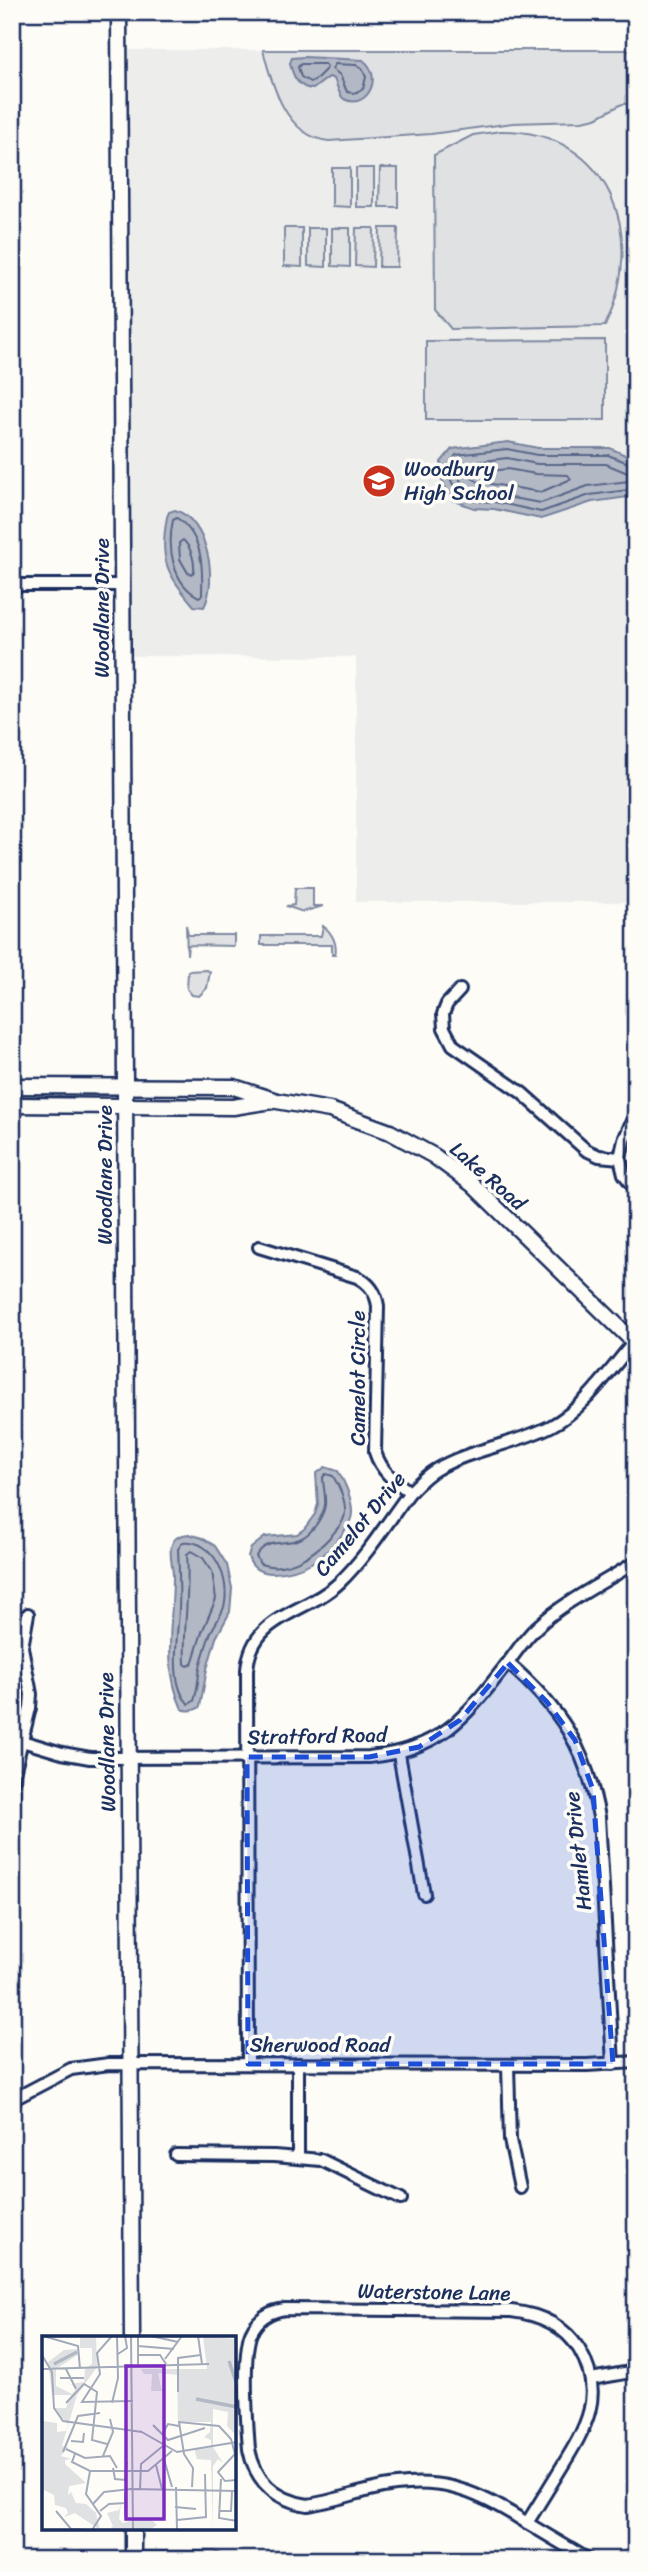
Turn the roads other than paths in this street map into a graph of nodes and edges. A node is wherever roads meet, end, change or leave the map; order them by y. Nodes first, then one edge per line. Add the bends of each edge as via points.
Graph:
1 (119, 12) edge
2 (12, 585) edge
3 (122, 585) junction
4 (460, 990) dead end
5 (12, 1086) edge
6 (125, 1087) junction
7 (277, 1101) junction
8 (12, 1105) edge
9 (125, 1106) junction
10 (636, 1112) edge
11 (620, 1158) junction
12 (636, 1190) edge
13 (259, 1247) dead end
14 (635, 1343) edge
15 (410, 1492) junction
16 (636, 1562) edge
17 (28, 1614) dead end
18 (508, 1663) junction
19 (18, 1740) edge
20 (399, 1754) junction
21 (247, 1757) junction
22 (128, 1759) junction
23 (12, 1880) edge
24 (424, 1894) dead end
25 (636, 2062) edge
26 (131, 2064) junction
27 (248, 2064) junction
28 (298, 2064) junction
29 (613, 2064) junction
30 (508, 2065) junction
31 (12, 2099) edge
32 (176, 2155) dead end
33 (298, 2158) junction
34 (520, 2188) dead end
35 (401, 2199) dead end
36 (132, 2336) edge
37 (636, 2371) edge
38 (592, 2379) junction
39 (236, 2402) edge
40 (247, 2402) junction
41 (236, 2420) edge
42 (247, 2420) junction
43 (527, 2523) junction
44 (133, 2530) edge
45 (133, 2560) edge
46 (589, 2560) edge

1 - 3 street, Woodlane Drive
2 - 3 street
3 - 6 street, Woodlane Drive
4 - 11 street via 443,1014 453,1045 529,1097 586,1150
5 - 6 street, Lake Road
6 - 7 street, Lake Road via 234,1087
6 - 9 street, Woodlane Drive
7 - 9 street, Lake Road via 233,1107
7 - 14 street, Lake Road via 348,1116 434,1156 472,1184
8 - 9 street, Lake Road
9 - 22 street, Woodlane Drive
10 - 11 street
11 - 12 street via 624,1174
13 - 15 street, Camelot Circle via 357,1277 375,1293 375,1452 386,1474
14 - 15 street, Camelot Drive via 565,1418 540,1432 434,1471
15 - 21 street, Camelot Drive via 342,1580 268,1626 252,1646 247,1670
16 - 18 street, Stratford Road via 537,1627
17 - 19 street via 22,1647 31,1694
18 - 20 street, Stratford Road via 460,1720 440,1736
18 - 29 street, Hamlet Drive via 539,1692 575,1740 593,1790
19 - 22 street, Stratford Road via 90,1758
19 - 23 street
20 - 21 street, Stratford Road
20 - 24 street
21 - 22 street, Stratford Road
21 - 27 street, Camelot Drive
22 - 26 street, Woodlane Drive
25 - 29 street, Sherwood Road
26 - 27 street, Sherwood Road
26 - 31 street, Sherwood Road via 71,2069
26 - 36 street, Woodlane Drive
27 - 28 street, Sherwood Road
28 - 30 street, Sherwood Road
28 - 33 street
29 - 30 street, Sherwood Road
30 - 34 street via 510,2140
32 - 33 street
33 - 35 street via 323,2160
37 - 38 street
38 - 40 street, Waterstone Lane via 567,2334 525,2312 285,2309 264,2316 251,2334
38 - 43 street via 591,2407 583,2433
39 - 40 street
40 - 42 street, Waterstone Lane
41 - 42 street
42 - 43 street, Waterstone Lane via 252,2462 259,2477 280,2497 294,2503 322,2504 391,2486 432,2483 477,2494
43 - 46 street, Waterstone Lane
44 - 45 street

